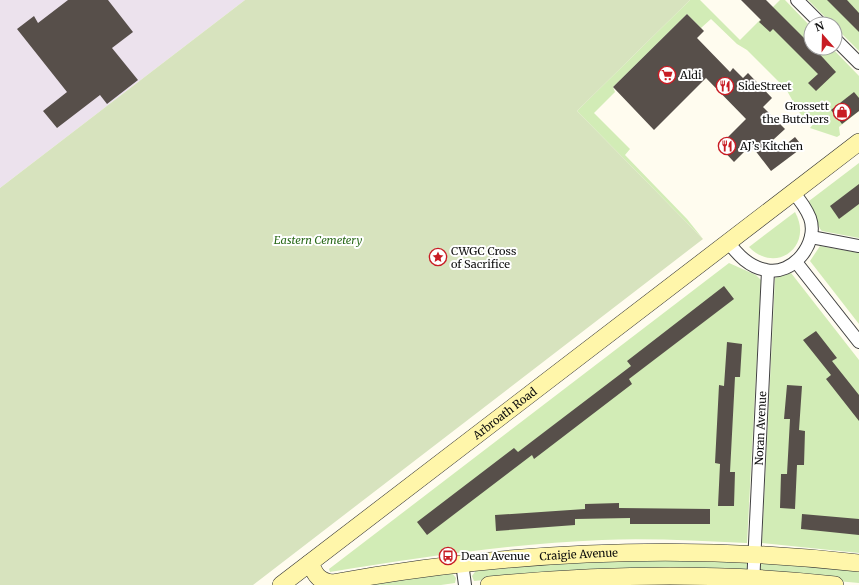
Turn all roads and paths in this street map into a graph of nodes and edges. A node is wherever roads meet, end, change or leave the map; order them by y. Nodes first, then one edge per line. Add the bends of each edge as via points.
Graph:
1 (797, 0) edge
2 (813, 16) edge
3 (843, 47) edge
4 (859, 63) edge
5 (859, 142) edge
6 (793, 192) junction
7 (811, 237) junction
8 (728, 242) junction
9 (859, 246) edge
10 (796, 262) junction
11 (768, 271) junction
12 (859, 342) edge
13 (754, 553) junction
14 (310, 562) junction
15 (462, 562) junction
16 (859, 563) edge
17 (615, 580) edge
18 (753, 582) edge
19 (281, 585) edge
20 (466, 585) edge
21 (489, 585) edge
22 (835, 585) edge

1 - 2 street
3 - 4 street
5 - 6 street, Arbroath Road
6 - 7 street via 810,219
6 - 8 street, Arbroath Road
7 - 9 street
7 - 10 street via 807,250
8 - 11 street via 750,265
8 - 14 street, Arbroath Road
10 - 11 street via 783,269
10 - 12 street
11 - 13 street, Noran Avenue
13 - 15 street, Craigie Avenue via 623,551
13 - 16 street, Craigie Avenue
13 - 18 street, Noran Avenue
14 - 15 street, Craigie Avenue via 316,576 332,583
14 - 19 street, Arbroath Road
15 - 20 street
17 - 18 street
17 - 21 street via 542,580
18 - 22 street

